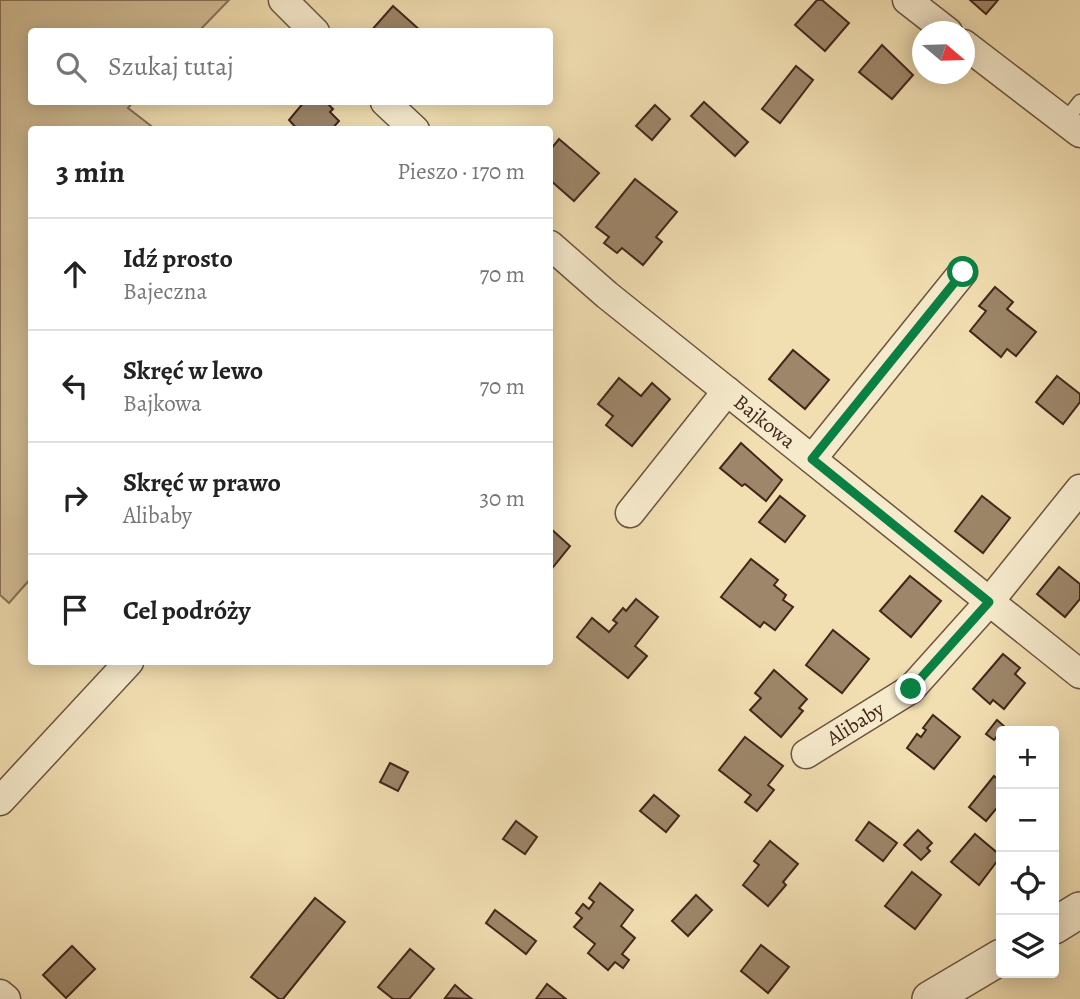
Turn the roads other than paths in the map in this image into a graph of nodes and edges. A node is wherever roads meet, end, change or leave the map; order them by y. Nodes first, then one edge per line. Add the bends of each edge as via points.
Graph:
1 (283, 0) edge
2 (907, 0) edge
3 (934, 21) edge
4 (311, 28) edge
5 (975, 51) edge
6 (387, 105) edge
7 (1075, 119) edge
8 (411, 126) edge
9 (553, 247) edge
10 (963, 272) dead end
11 (727, 391) junction
12 (812, 459) junction
13 (1080, 489) edge
14 (630, 513) dead end
15 (989, 602) junction
16 (125, 665) edge
17 (1080, 674) edge
18 (806, 754) dead end
19 (0, 801) edge
20 (1080, 910) edge
21 (1059, 923) edge
22 (996, 960) edge
23 (0, 994) edge
24 (6, 999) edge
25 (930, 999) edge

1 - 4 street
2 - 3 street
5 - 7 street
6 - 8 street
9 - 11 street, Bajkowa
10 - 12 street
11 - 12 street, Bajkowa
11 - 14 street
12 - 15 street, Bajkowa
13 - 15 street, Alibaby
15 - 17 street, Bajkowa
15 - 18 street, Alibaby via 911,689
16 - 19 street
20 - 21 street
22 - 25 street
23 - 24 street

